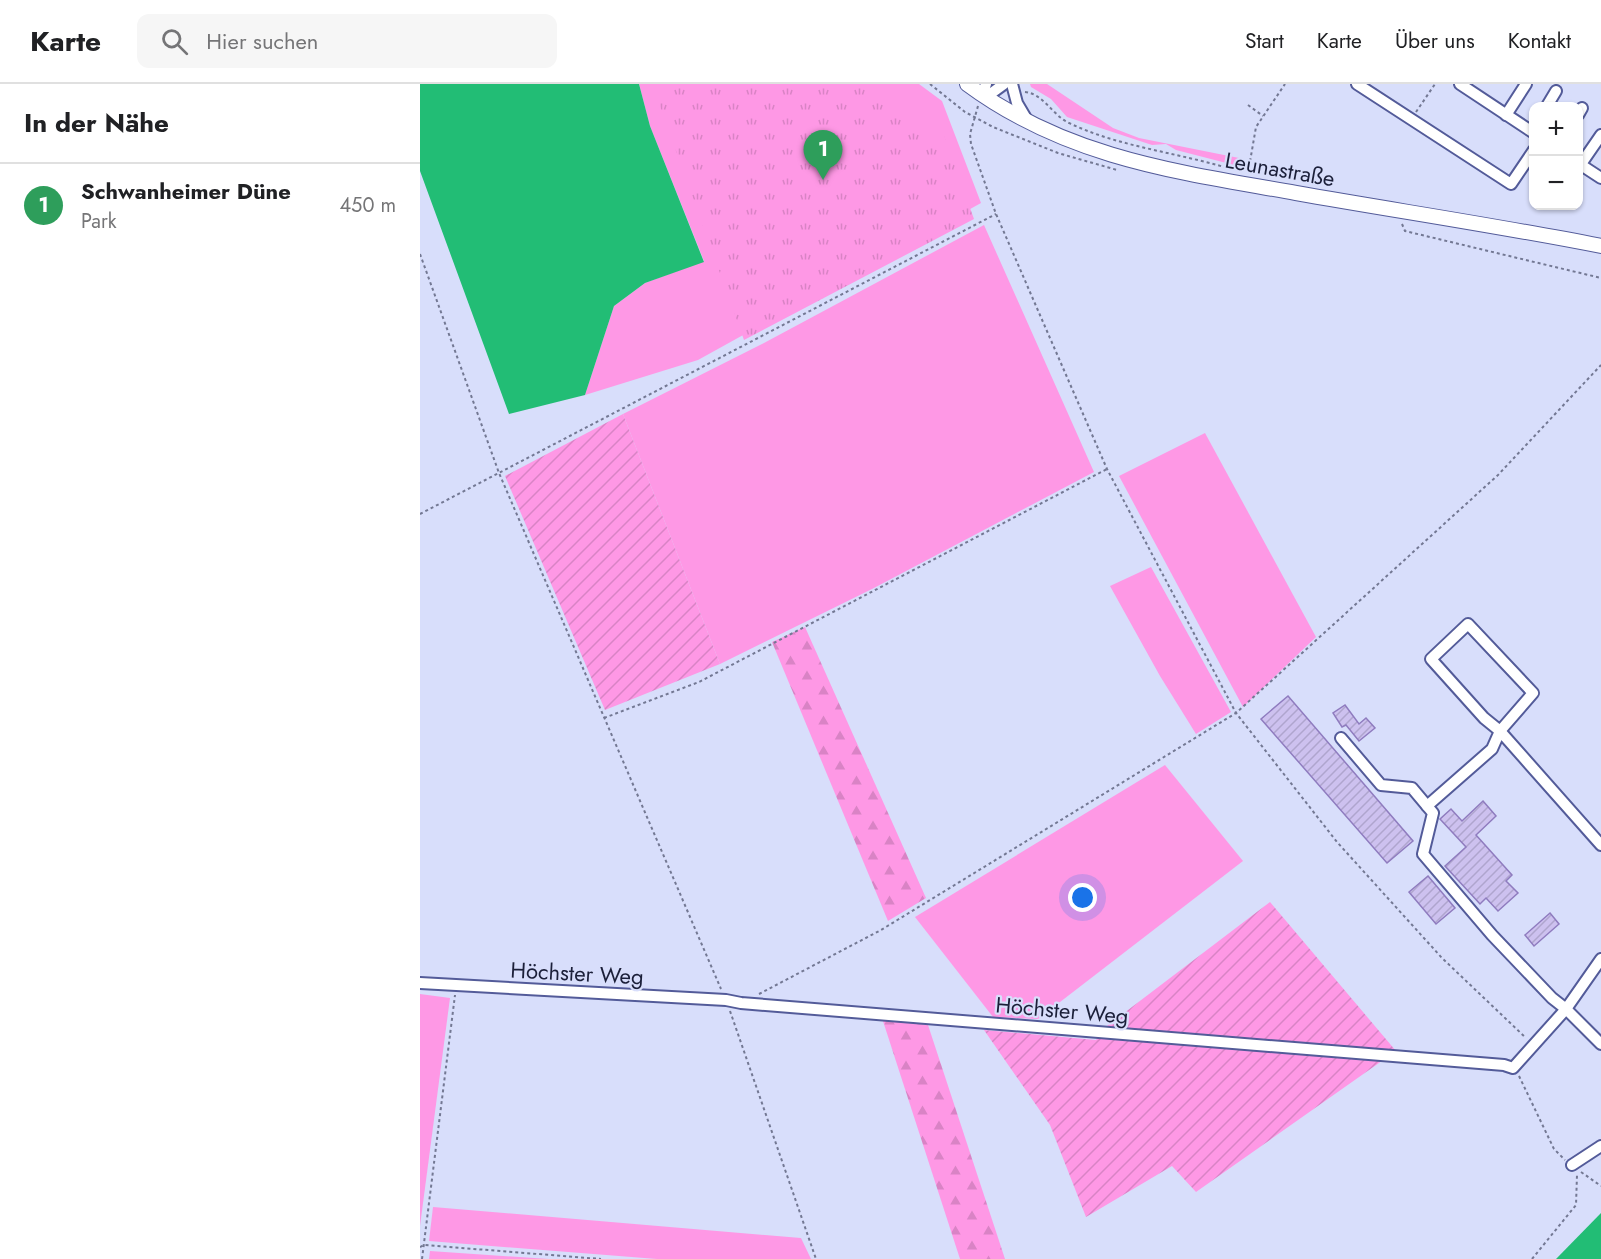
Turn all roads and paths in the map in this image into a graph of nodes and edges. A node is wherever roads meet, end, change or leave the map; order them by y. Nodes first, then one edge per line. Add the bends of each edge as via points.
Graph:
1 (930, 84) edge
2 (967, 84) edge
3 (1004, 84) edge
4 (1012, 84) edge
5 (1285, 84) edge
6 (1357, 84) edge
7 (1435, 84) edge
8 (1460, 84) edge
9 (1526, 84) edge
10 (984, 89) edge
11 (1556, 91) dead end
12 (1025, 92) dead end
13 (1549, 102) edge
14 (1248, 105) dead end
15 (1506, 115) junction
16 (1263, 116) junction
17 (975, 117) junction
18 (1411, 119) junction
19 (1029, 123) junction
20 (993, 127) dead end
21 (1529, 128) edge
22 (1601, 135) edge
23 (1529, 156) edge
24 (1583, 160) edge
25 (1583, 166) edge
26 (1230, 168) dead end
27 (1256, 174) dead end
28 (1601, 178) edge
29 (996, 214) junction
30 (1401, 223) dead end
31 (1601, 246) edge
32 (420, 254) edge
33 (1601, 278) edge
34 (1601, 365) edge
35 (1107, 469) junction
36 (499, 473) junction
37 (420, 514) edge
38 (1236, 713) junction
39 (604, 718) junction
40 (1500, 731) junction
41 (1341, 738) dead end
42 (1427, 806) junction
43 (1601, 845) edge
44 (1601, 959) edge
45 (420, 983) edge
46 (456, 986) junction
47 (726, 1000) junction
48 (741, 1004) junction
49 (1566, 1009) junction
50 (1601, 1044) edge
51 (1533, 1045) junction
52 (1513, 1068) junction
53 (1601, 1146) edge
54 (1574, 1167) junction
55 (1601, 1186) edge
56 (422, 1246) edge
57 (422, 1259) edge
58 (601, 1259) edge
59 (816, 1259) edge
60 (1532, 1259) edge

1 - 17 path
2 - 10 main road, Leunastraße
3 - 10 street via 993,92
4 - 19 street
5 - 16 path
6 - 18 street
7 - 18 path
8 - 15 street
9 - 15 street
10 - 19 main road, Leunastraße
11 - 13 street
12 - 26 path via 1080,127
14 - 16 path
15 - 21 street
16 - 27 path via 1256,127 1248,172
17 - 20 path
17 - 29 path via 971,144
18 - 23 street via 1511,184
19 - 31 main road, Leunastraße via 1092,150 1167,170
22 - 24 street
25 - 28 street
29 - 35 path
29 - 36 path
30 - 33 path via 1405,231
32 - 36 path
34 - 38 path via 1498,475
35 - 38 path
35 - 39 path via 699,682
36 - 37 path
36 - 39 path
38 - 48 path via 881,930
38 - 51 path via 1336,842 1442,958
39 - 47 path
40 - 40 street via 1431,659 1468,624 1533,693
40 - 42 street via 1492,749
40 - 43 street
41 - 42 street via 1381,785 1413,788
42 - 49 street via 1433,813 1423,854 1492,935
44 - 49 street
45 - 46 street, Höchster Weg
46 - 47 street, Höchster Weg
46 - 56 path
47 - 48 street, Höchster Weg
47 - 59 path
48 - 52 street, Höchster Weg
49 - 50 street
49 - 51 street
51 - 52 street
52 - 54 path via 1554,1149
53 - 54 street
54 - 55 path
54 - 60 path via 1576,1205
56 - 57 path
56 - 58 path

